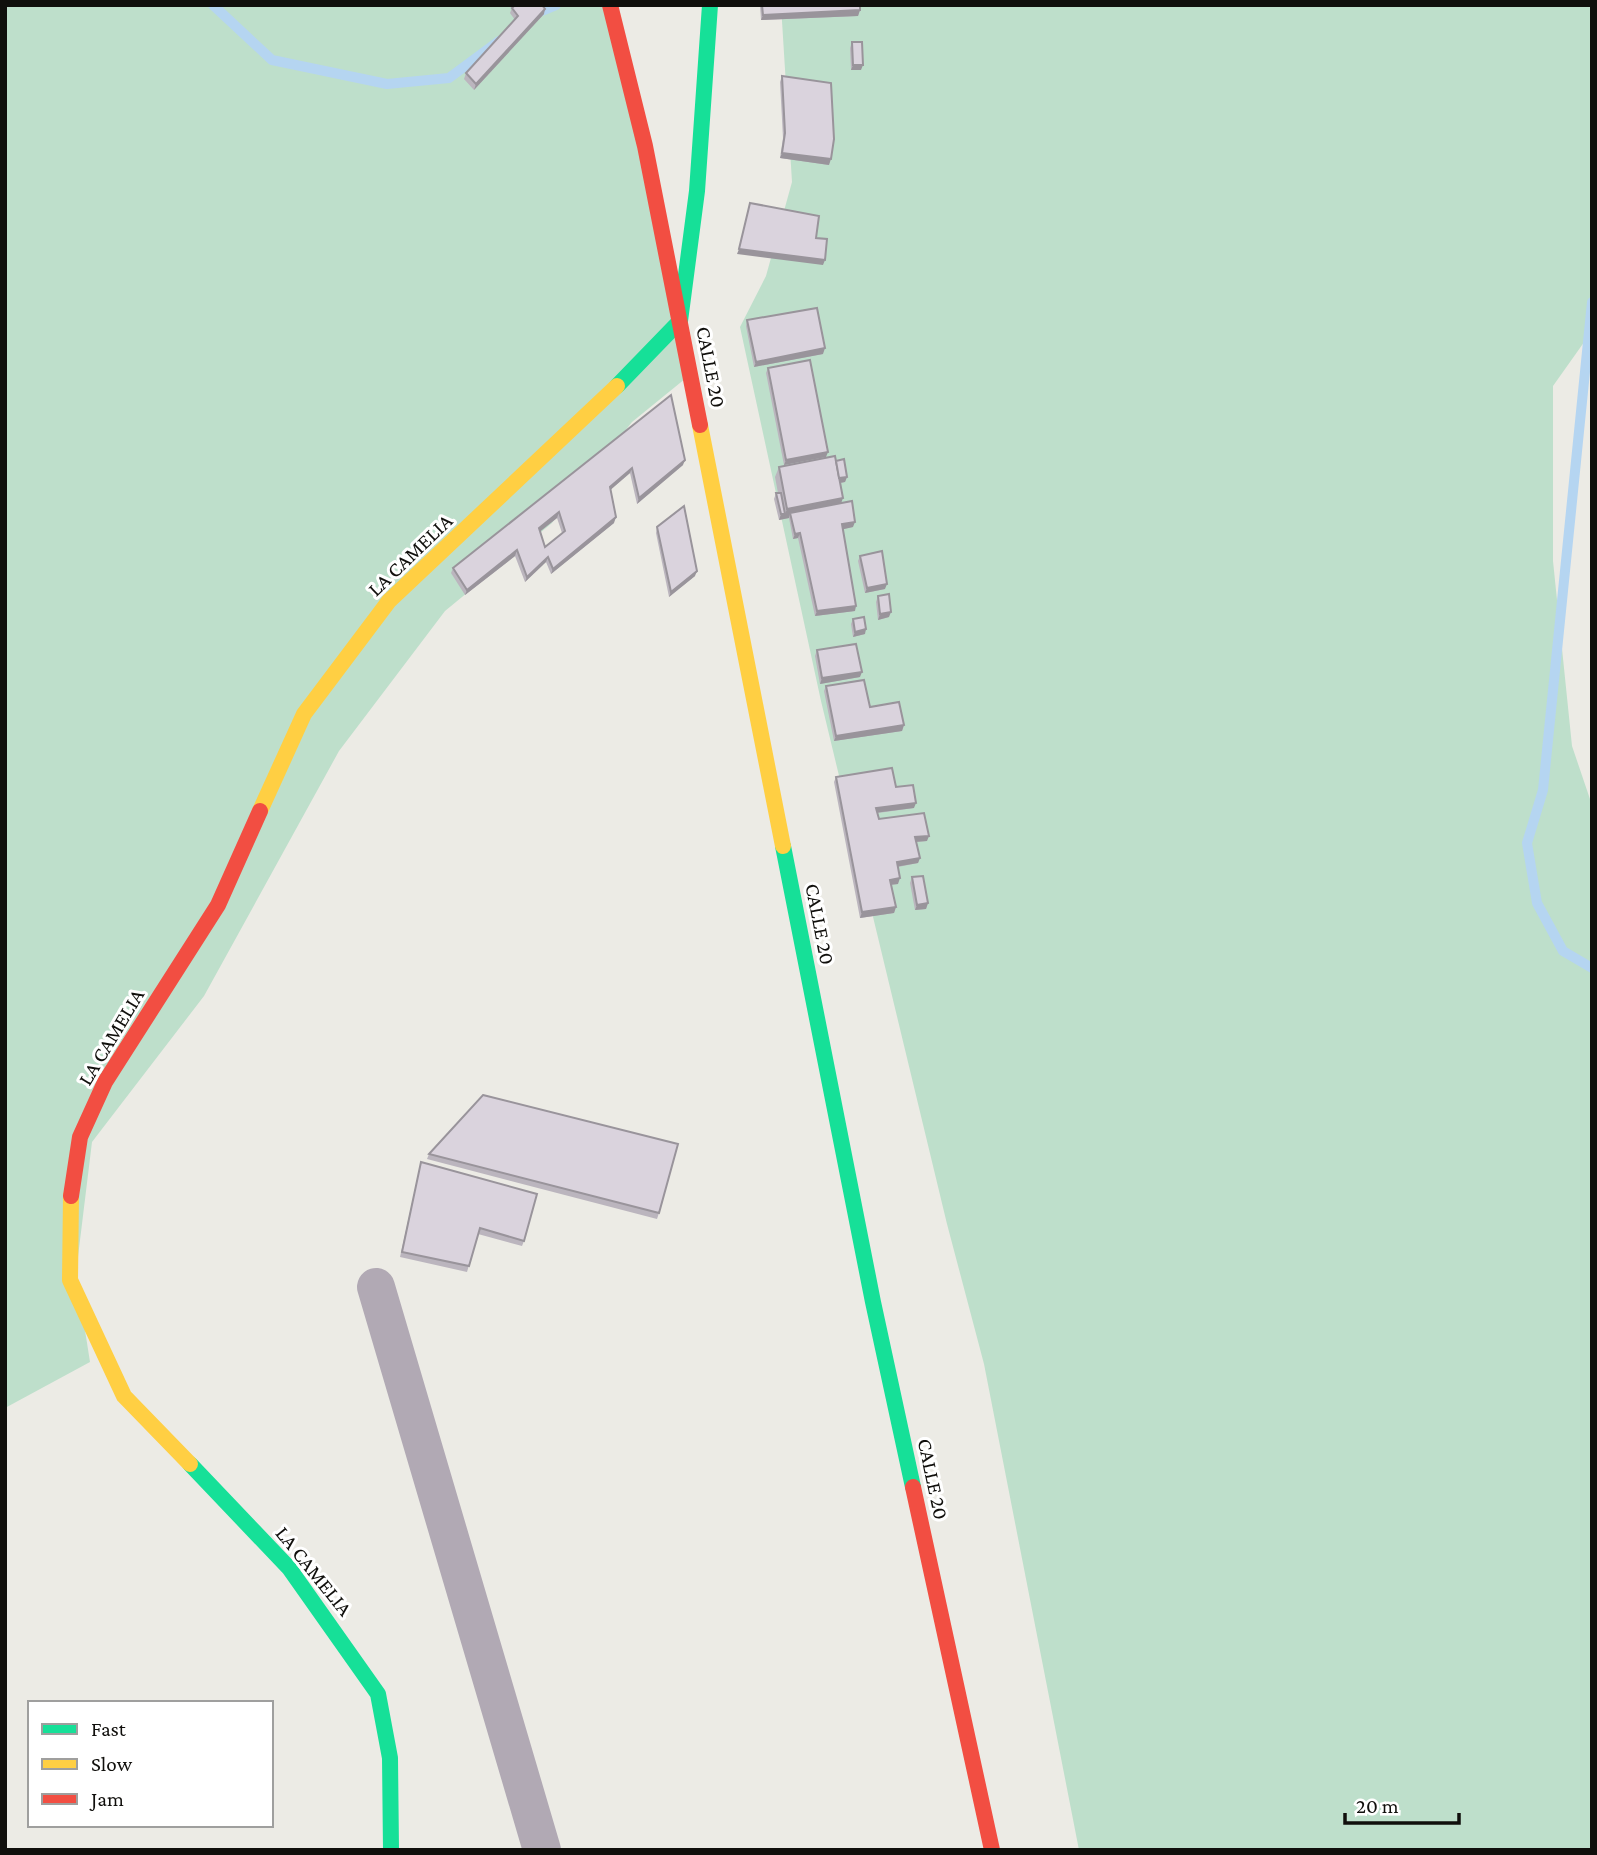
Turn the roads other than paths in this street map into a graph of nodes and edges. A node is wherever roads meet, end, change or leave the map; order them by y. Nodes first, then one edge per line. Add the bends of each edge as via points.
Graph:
1 (610, 5) edge
2 (710, 5) edge
3 (680, 321) junction
4 (376, 1287) dead end
5 (391, 1850) edge
6 (542, 1850) edge
7 (992, 1850) edge

1 - 3 street, CALLE 20 via 645,146
2 - 3 street via 697,191
3 - 5 street, LA CAMELIA via 581,423 389,601 304,714 218,905 105,1082 80,1137 69,1212 70,1280 124,1396 289,1568 379,1694 390,1758
3 - 7 street, CALLE 20 via 870,1289
4 - 6 street

